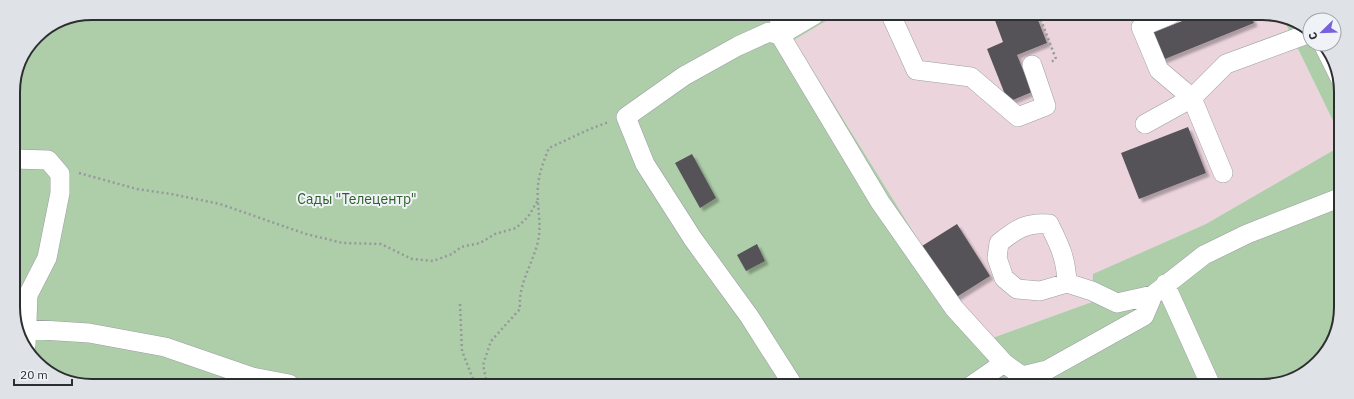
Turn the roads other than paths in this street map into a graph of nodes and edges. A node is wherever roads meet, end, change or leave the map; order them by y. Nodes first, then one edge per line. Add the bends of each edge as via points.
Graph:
1 (779, 20) edge
2 (806, 20) edge
3 (892, 20) edge
4 (1158, 20) edge
5 (784, 33) junction
6 (1302, 36) edge
7 (1032, 67) road end
8 (1192, 98) junction
9 (1145, 124) dead end
10 (20, 159) edge
11 (1222, 173) dead end
12 (1334, 200) edge
13 (1067, 283) dead end
14 (1159, 290) junction
15 (26, 337) edge
16 (1004, 363) junction
17 (263, 379) edge
18 (789, 379) edge
19 (981, 379) edge
20 (1022, 379) edge
21 (1028, 379) edge
22 (1207, 379) edge

1 - 5 street
2 - 5 street
3 - 7 street via 916,70 971,76 1018,117 1046,106
4 - 8 street via 1142,27 1158,70
5 - 16 street via 880,202 954,308
5 - 18 street via 769,32 738,46 684,76 626,117 645,164
6 - 8 street via 1226,64
8 - 9 street
8 - 11 street
10 - 15 street via 48,160 60,174 60,193 47,258 28,295
12 - 14 street via 1247,234 1204,255
13 - 14 street via 1117,303
14 - 21 street via 1144,316
14 - 22 street
15 - 17 street via 89,333 165,347
16 - 19 street
16 - 20 street

